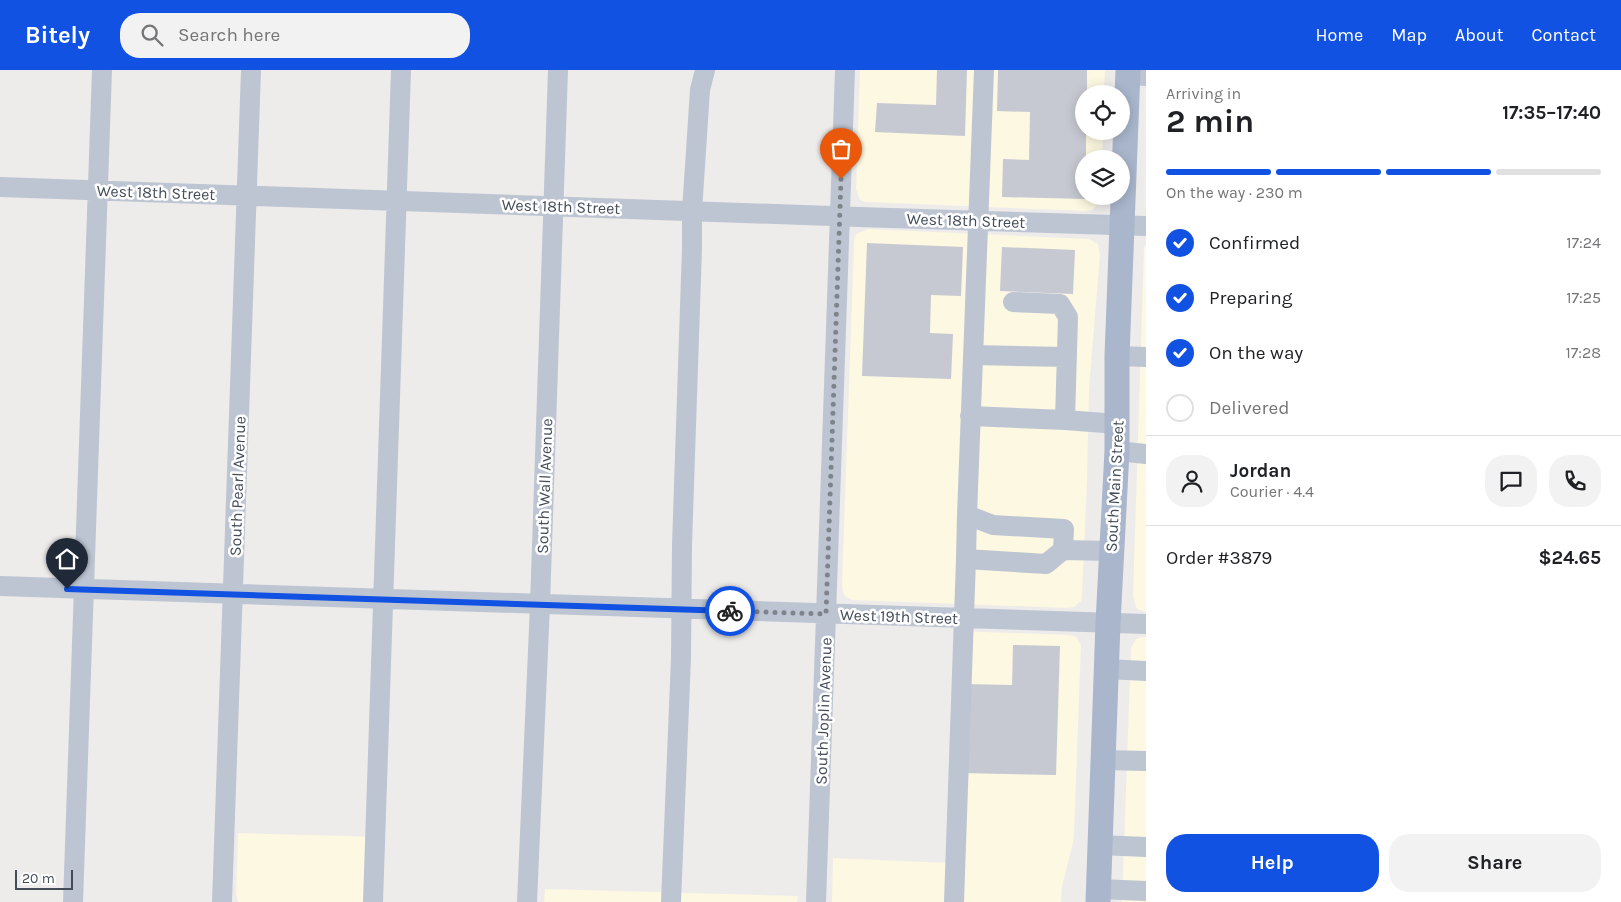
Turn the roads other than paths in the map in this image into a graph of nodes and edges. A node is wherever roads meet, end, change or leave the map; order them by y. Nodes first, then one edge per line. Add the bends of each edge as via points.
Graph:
1 (102, 70) edge
2 (251, 70) edge
3 (401, 70) edge
4 (558, 70) edge
5 (705, 70) edge
6 (844, 70) edge
7 (984, 70) edge
8 (1134, 73) edge
9 (0, 187) edge
10 (98, 190) junction
11 (246, 195) junction
12 (397, 200) junction
13 (553, 206) junction
14 (692, 211) junction
15 (840, 217) junction
16 (978, 220) junction
17 (1134, 225) edge
18 (1013, 302) dead end
19 (974, 355) junction
20 (1117, 356) junction
21 (1067, 357) junction
22 (1146, 357) edge
23 (970, 416) junction
24 (1065, 420) junction
25 (1118, 424) junction
26 (1117, 451) junction
27 (1146, 454) edge
28 (967, 515) junction
29 (1063, 550) junction
30 (1111, 551) junction
31 (966, 559) junction
32 (0, 586) edge
33 (84, 589) junction
34 (233, 594) junction
35 (383, 600) junction
36 (540, 605) junction
37 (681, 609) junction
38 (826, 614) junction
39 (964, 618) junction
40 (1108, 623) junction
41 (1146, 624) edge
42 (1106, 669) junction
43 (1146, 670) edge
44 (1103, 760) junction
45 (1146, 761) edge
46 (1100, 845) junction
47 (1146, 847) edge
48 (1146, 891) edge
49 (1099, 895) edge
50 (73, 902) edge
51 (222, 902) edge
52 (373, 902) edge
53 (527, 902) edge
54 (671, 902) edge
55 (816, 902) edge
56 (954, 902) edge

1 - 10 street
2 - 11 street, South Pearl Avenue
3 - 12 street
4 - 13 street, South Wall Avenue
5 - 14 street via 700,90
6 - 15 street, South Joplin Avenue
7 - 16 street
8 - 17 main road, South Main Street
9 - 10 street, West 18th Street
10 - 11 street, West 18th Street
10 - 33 street
11 - 12 street, West 18th Street
11 - 34 street, South Pearl Avenue
12 - 13 street, West 18th Street
12 - 35 street
13 - 14 street, West 18th Street
13 - 36 street, South Wall Avenue
14 - 15 street, West 18th Street
14 - 37 street
15 - 16 street, West 18th Street
15 - 38 street, South Joplin Avenue
16 - 17 street, West 18th Street
16 - 19 street
17 - 20 main road, South Main Street
18 - 21 street via 1060,304 1068,317
19 - 21 street
19 - 23 street
20 - 22 street
20 - 25 main road, South Main Street
21 - 24 street
23 - 24 street
23 - 28 street
24 - 25 street
25 - 26 main road, South Main Street
26 - 27 street
26 - 30 main road, South Main Street
28 - 29 street via 993,525 1064,529
28 - 31 street
29 - 30 street
29 - 31 street via 1046,564
30 - 40 main road, South Main Street
31 - 39 street
32 - 33 street, West 19th Street
33 - 34 street, West 19th Street
33 - 50 street
34 - 35 street, West 19th Street
34 - 51 street, South Pearl Avenue
35 - 36 street, West 19th Street
35 - 52 street
36 - 37 street, West 19th Street
36 - 53 street, South Wall Avenue
37 - 38 street, West 19th Street
37 - 54 street via 682,658
38 - 39 street, West 19th Street
38 - 55 street, South Joplin Avenue
39 - 40 street, West 19th Street
39 - 56 street
40 - 41 street, West 19th Street
40 - 42 main road, South Main Street
42 - 43 street
42 - 44 main road, South Main Street
44 - 45 street
44 - 46 main road, South Main Street
46 - 47 street
46 - 49 main road, South Main Street
48 - 49 street

